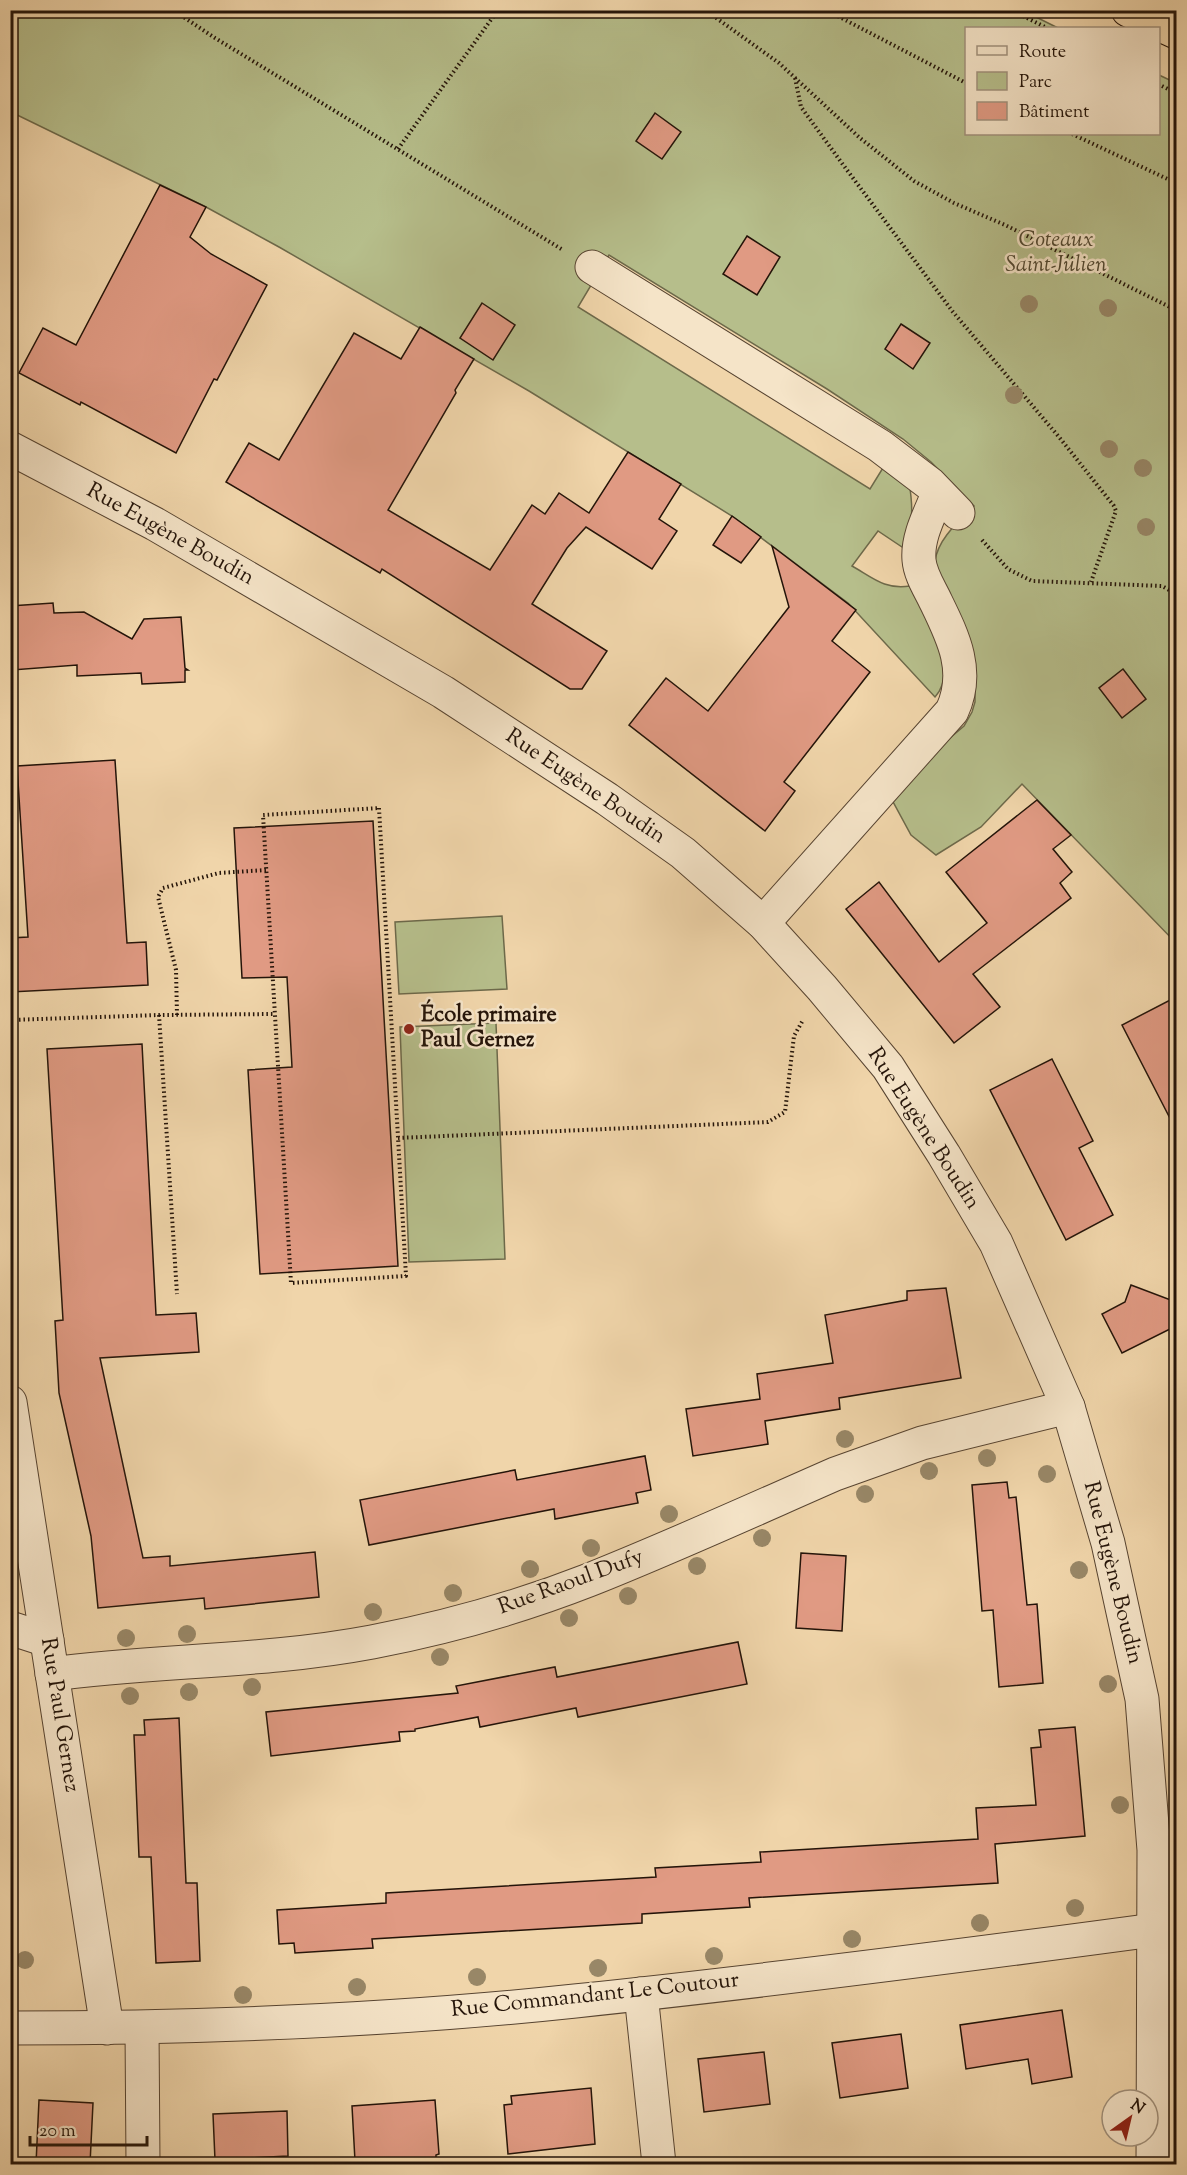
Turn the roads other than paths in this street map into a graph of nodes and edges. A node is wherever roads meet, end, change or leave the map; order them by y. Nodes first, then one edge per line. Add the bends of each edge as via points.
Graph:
1 (1128, 10) edge
2 (1176, 32) edge
3 (591, 267) road end
4 (10, 448) edge
5 (763, 923) junction
6 (10, 1402) edge
7 (1068, 1407) junction
8 (10, 1628) edge
9 (47, 1640) junction
10 (52, 1674) junction
11 (1165, 1928) edge
12 (641, 1994) junction
13 (10, 2028) edge
14 (107, 2028) junction
15 (141, 2028) junction
16 (143, 2164) edge
17 (659, 2164) edge
18 (1153, 2164) edge

1 - 2 highway
3 - 5 street via 880,446 908,465 948,503 923,534 919,560 959,659 960,682 952,711
4 - 5 street, Rue Eugène Boudin via 155,524 443,692 683,853
5 - 7 street, Rue Eugène Boudin via 888,1067 944,1155 996,1243
6 - 9 street, Rue Paul Gernez
7 - 10 street, Rue Raoul Dufy via 922,1443 875,1459 588,1581 433,1629 298,1654
7 - 11 street, Rue Eugène Boudin via 1108,1543 1142,1699 1154,1850
8 - 9 street
9 - 10 street, Rue Paul Gernez
10 - 14 street, Rue Paul Gernez
11 - 12 street, Rue Commandant Le Coutour
11 - 18 street, Rue Eugène Boudin
12 - 15 street, Rue Commandant Le Coutour via 392,2016
12 - 17 street
13 - 14 street, Rue Commandant Le Coutour
14 - 15 street, Rue Commandant Le Coutour
15 - 16 street

